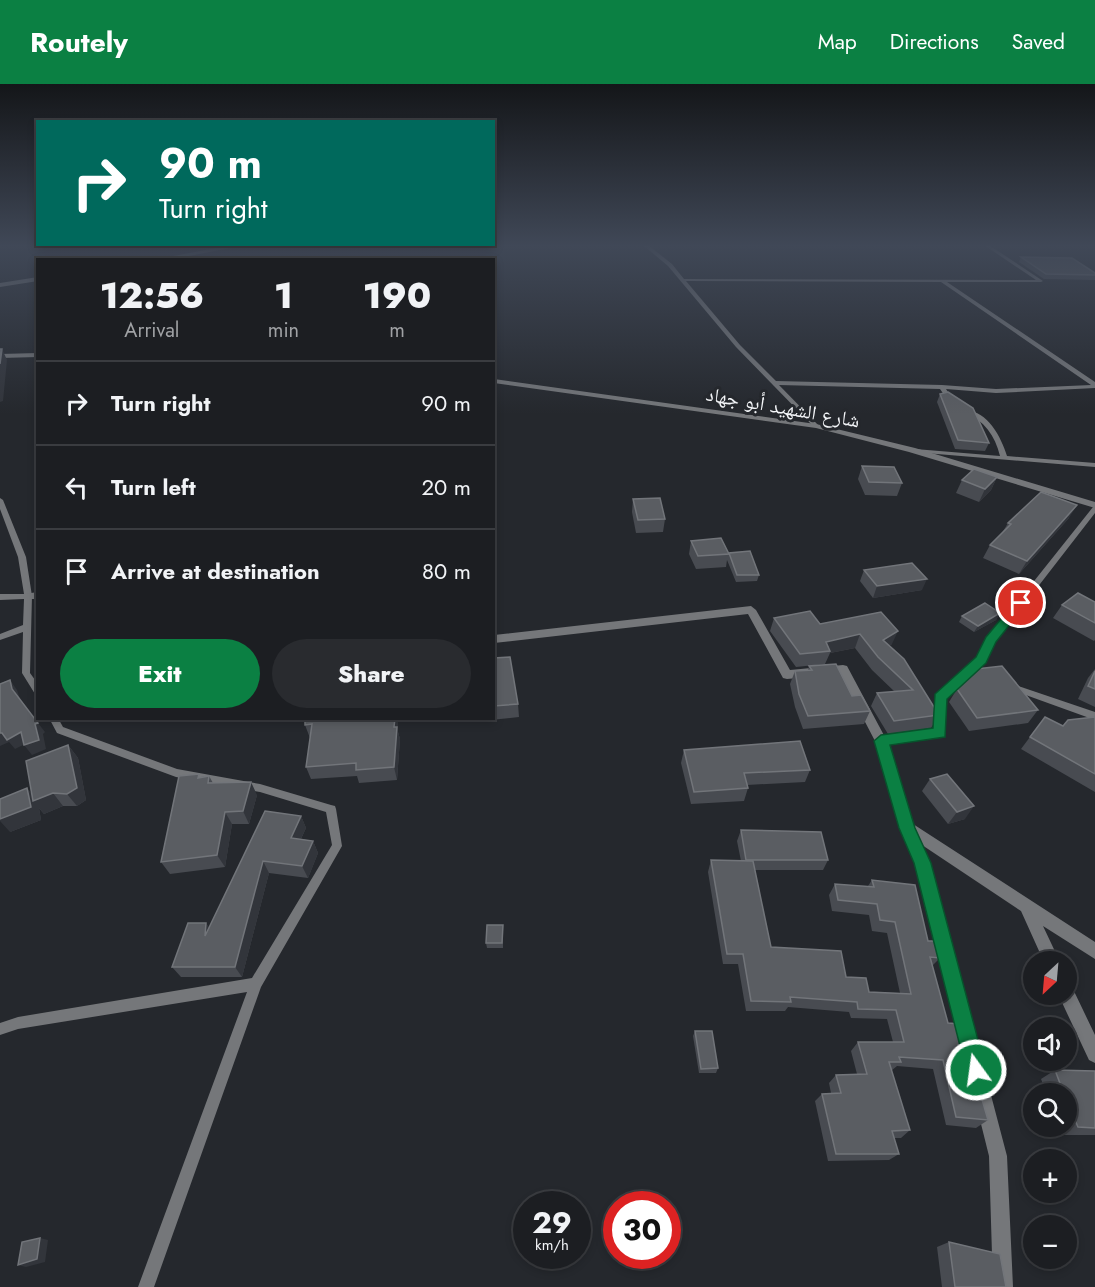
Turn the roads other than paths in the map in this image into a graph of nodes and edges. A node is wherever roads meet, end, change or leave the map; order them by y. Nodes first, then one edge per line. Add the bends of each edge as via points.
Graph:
1 (701, 301) edge
2 (972, 301) edge
3 (36, 355) edge
4 (0, 356) edge
5 (495, 381) edge
6 (775, 383) junction
7 (1095, 386) edge
8 (942, 387) junction
9 (816, 426) junction
10 (912, 450) junction
11 (1004, 458) junction
12 (1095, 465) edge
13 (0, 500) edge
14 (1095, 507) edge
15 (33, 596) edge
16 (0, 597) edge
17 (27, 627) junction
18 (0, 637) edge
19 (495, 639) edge
20 (1005, 680) edge
21 (36, 689) edge
22 (1095, 716) edge
23 (54, 720) edge
24 (881, 741) junction
25 (907, 828) junction
26 (1027, 908) junction
27 (1047, 951) edge
28 (1095, 951) edge
29 (256, 984) junction
30 (1072, 1005) edge
31 (0, 1029) edge
32 (1095, 1054) edge
33 (146, 1287) edge
34 (1003, 1287) edge

1 - 6 lane
2 - 7 lane
3 - 4 street
5 - 9 street, شارع الشهيد أبو جهاد
6 - 8 lane
6 - 9 lane
7 - 8 lane via 996,391
8 - 11 lane via 957,408 977,415 1000,439
9 - 10 street, شارع الشهيد أبو جهاد
10 - 11 lane
10 - 14 street, شارع الشهيد أبو جهاد
11 - 12 lane
13 - 15 lane
14 - 24 lane via 991,640 985,663 940,698 940,733
15 - 16 lane
15 - 17 lane
17 - 18 lane
17 - 21 lane via 26,673
19 - 24 street via 751,609 787,675 843,669
20 - 22 lane via 1012,687
23 - 29 lane via 60,730 176,772 260,788 332,809 337,846
24 - 25 street
25 - 26 street
25 - 34 street via 923,863 998,1156
26 - 27 street
26 - 28 street
29 - 31 lane
29 - 33 lane
30 - 32 street

